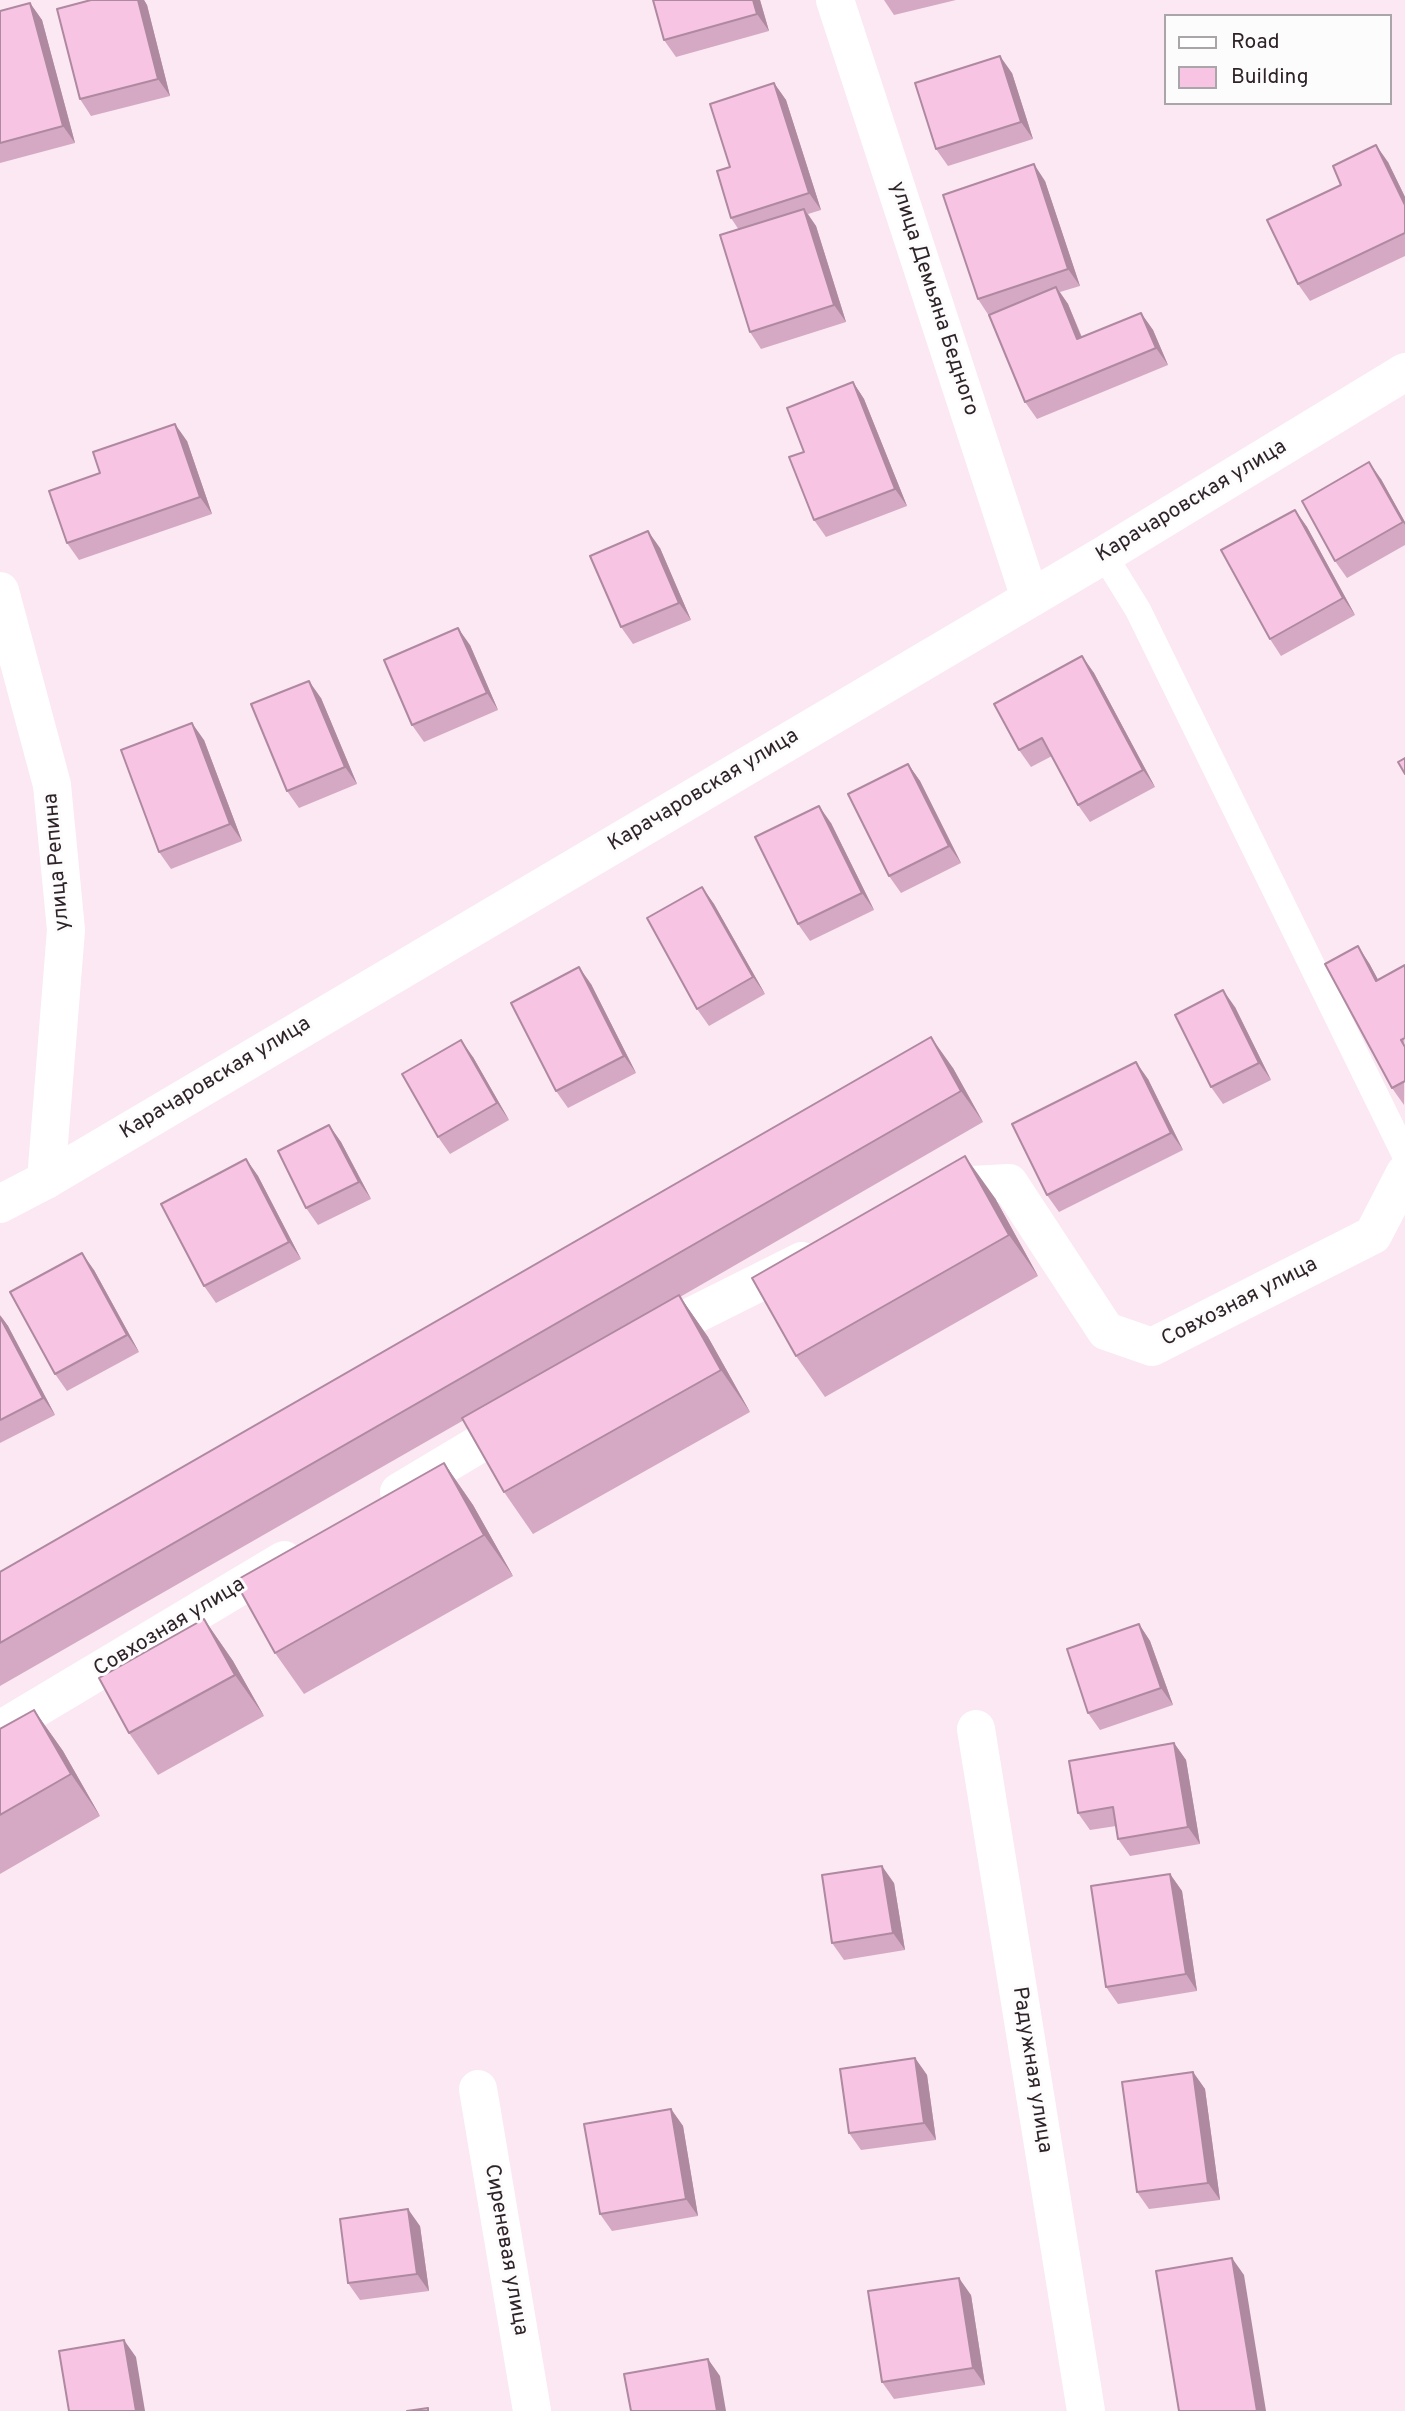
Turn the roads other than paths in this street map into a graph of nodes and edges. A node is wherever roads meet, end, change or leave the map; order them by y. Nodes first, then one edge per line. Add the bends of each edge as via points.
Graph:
1 (835, 0) edge
2 (1405, 372) edge
3 (1104, 555) junction
4 (0, 591) edge
5 (1030, 598) junction
6 (1405, 1155) edge
7 (1405, 1173) edge
8 (46, 1180) junction
9 (0, 1204) edge
10 (904, 1210) edge
11 (830, 1247) edge
12 (622, 1358) edge
13 (550, 1401) edge
14 (370, 1508) edge
15 (311, 1544) edge
16 (976, 1729) dead end
17 (0, 1730) edge
18 (478, 2089) dead end
19 (532, 2411) edge
20 (1086, 2411) edge

1 - 5 street, улица Демьяна Бедного
2 - 3 street, Карачаровская улица
3 - 5 street, Карачаровская улица
3 - 6 lane via 1138,610
4 - 8 street, улица Репина via 52,785 66,930
5 - 8 street, Карачаровская улица
7 - 10 street, Совхозная улица via 1373,1235 1152,1347 1106,1332 1009,1183 953,1186
8 - 9 street, Карачаровская улица
11 - 12 street via 694,1315
13 - 14 street
15 - 17 street, Совхозная улица
16 - 20 street, Радужная улица
18 - 19 street, Сиреневая улица

